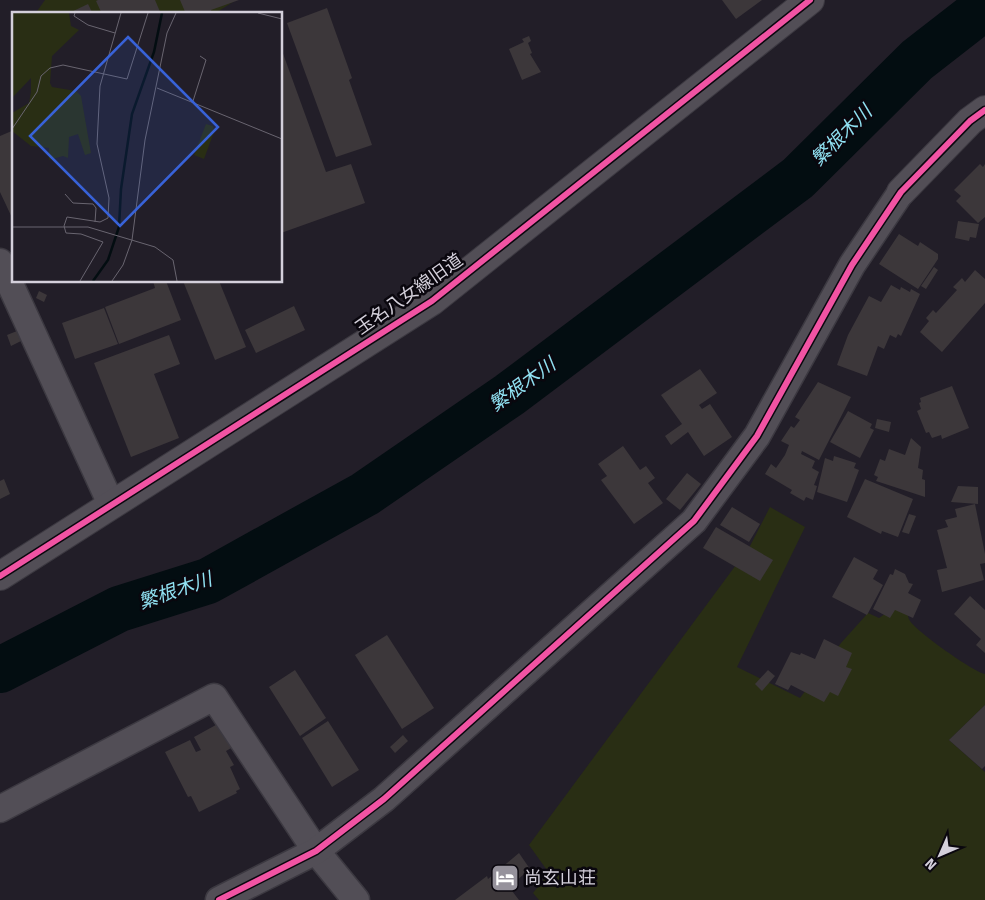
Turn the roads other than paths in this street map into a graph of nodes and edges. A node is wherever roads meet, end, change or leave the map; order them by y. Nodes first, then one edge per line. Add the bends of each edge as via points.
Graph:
1 (810, 0) edge
2 (985, 110) edge
3 (901, 192) joint
4 (0, 262) edge
5 (111, 504) junction
6 (0, 576) edge
7 (0, 809) edge
8 (316, 851) junction
9 (219, 900) edge
10 (356, 900) edge

1 - 5 street, 玉名八女線旧道 via 432,301
2 - 3 street via 970,121
3 - 8 street via 852,265 757,436 694,521 384,799
4 - 5 street
5 - 6 street, 玉名八女線旧道
7 - 8 street via 214,697
8 - 9 street
8 - 10 street

